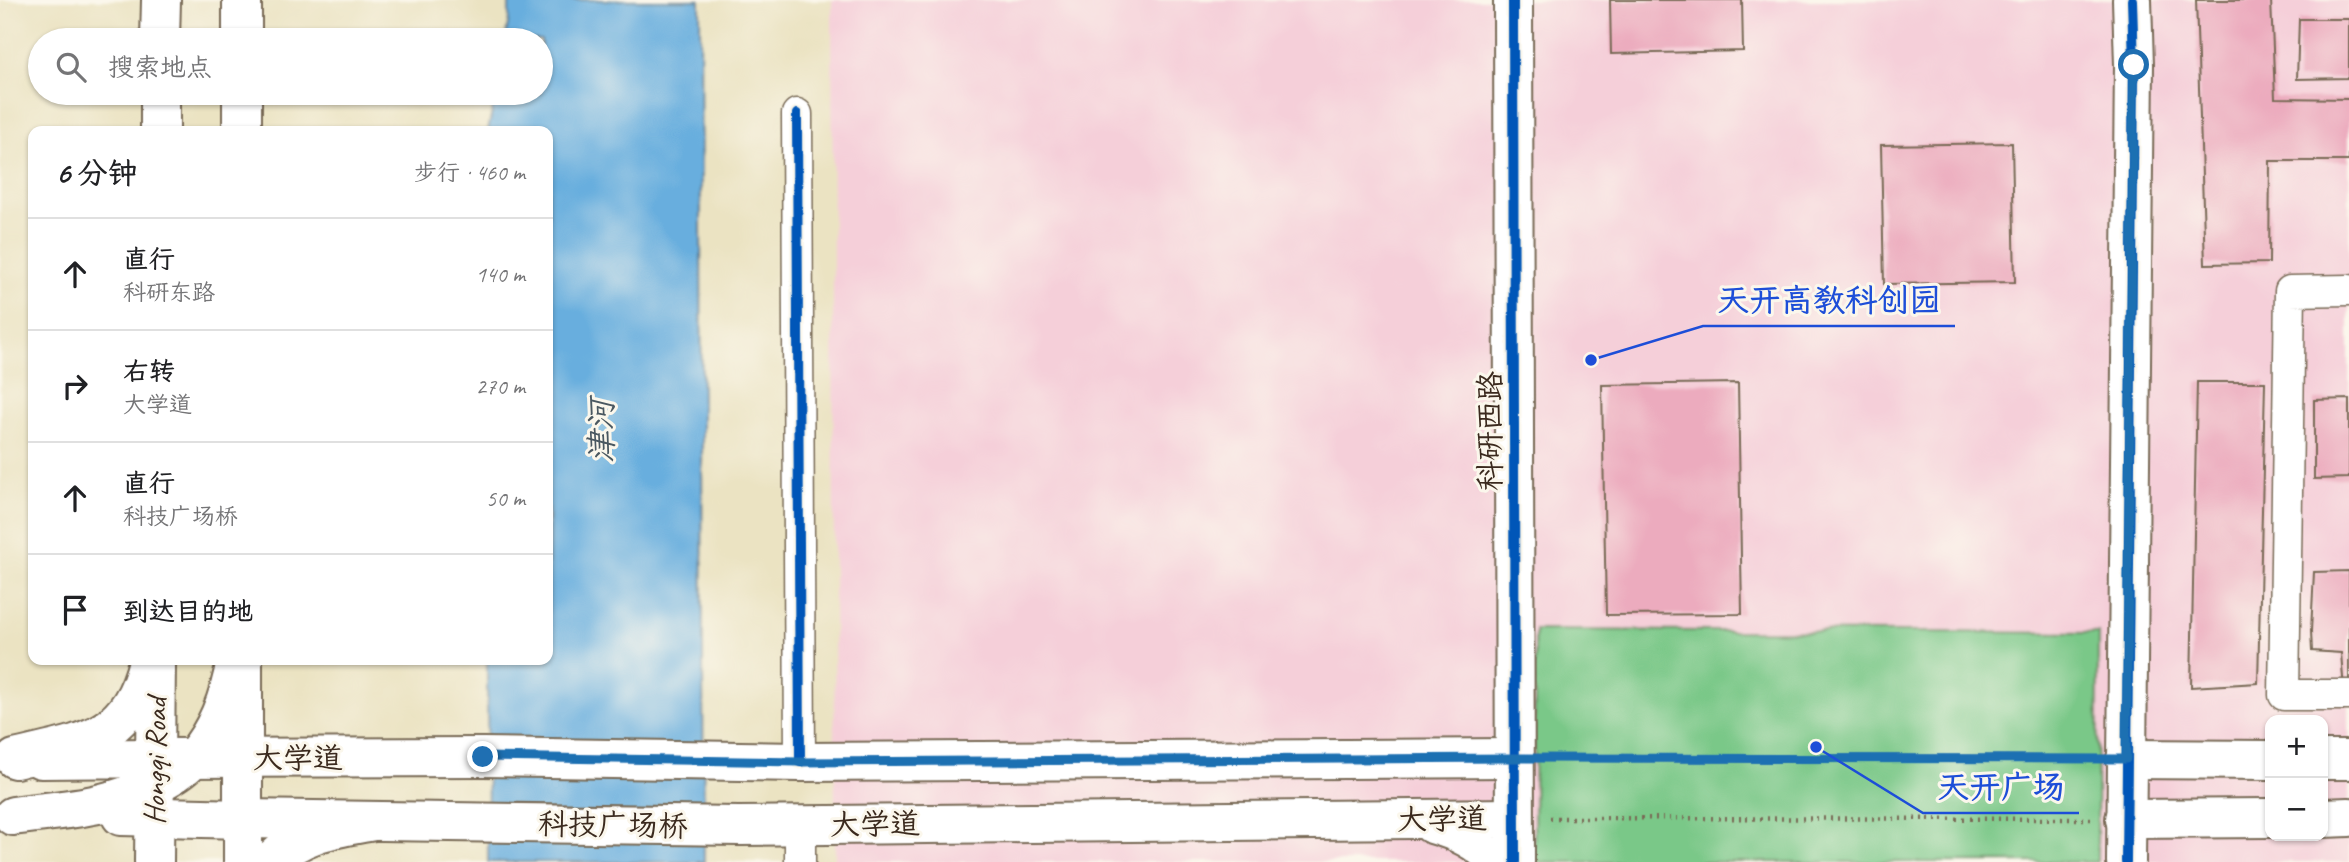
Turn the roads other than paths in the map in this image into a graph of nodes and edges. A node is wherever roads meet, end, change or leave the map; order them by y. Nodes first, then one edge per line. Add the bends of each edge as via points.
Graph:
1 (161, 0) edge
2 (242, 0) edge
3 (1514, 0) edge
4 (2132, 0) edge
5 (160, 28) edge
6 (242, 28) edge
7 (160, 105) edge
8 (242, 105) edge
9 (797, 114) dead end
10 (160, 126) edge
11 (242, 126) edge
12 (2349, 290) edge
13 (147, 665) edge
14 (156, 665) edge
15 (235, 665) edge
16 (243, 665) edge
17 (2349, 695) edge
18 (193, 758) junction
19 (243, 758) junction
20 (1514, 758) junction
21 (2126, 759) junction
22 (8, 760) edge
23 (2265, 760) edge
24 (2328, 760) edge
25 (2349, 761) edge
26 (800, 762) junction
27 (155, 786) junction
28 (7, 816) edge
29 (2349, 817) edge
30 (1514, 818) junction
31 (2225, 818) junction
32 (2265, 818) edge
33 (2328, 818) edge
34 (243, 819) junction
35 (1416, 819) junction
36 (2125, 819) junction
37 (374, 821) junction
38 (486, 823) joint
39 (800, 825) junction
40 (739, 826) joint
41 (154, 862) edge
42 (243, 862) edge
43 (271, 862) edge
44 (800, 862) edge
45 (1497, 862) edge
46 (1515, 862) edge
47 (2126, 862) edge
48 (2137, 862) edge

1 - 5 main road
2 - 6 main road
3 - 20 main road, 科研西路
4 - 21 main road
7 - 10 main road
8 - 11 main road
9 - 26 street
12 - 17 street via 2290,291 2284,695
13 - 22 main road via 134,703 113,726 95,737
14 - 27 main road, Hongqi Road
15 - 18 main road via 222,711
16 - 19 main road
18 - 19 main road, 大学道
18 - 27 main road, 大学道
19 - 26 main road, 大学道
19 - 34 main road
20 - 26 main road, 大学道
20 - 30 main road, 科研西路
21 - 23 main road
21 - 36 main road
22 - 27 main road
24 - 25 main road
27 - 28 main road via 98,804
27 - 34 main road, 大学道
27 - 41 main road, Hongqi Road
29 - 33 main road
30 - 35 main road, 大学道
30 - 46 main road, 科研西路
31 - 32 main road
31 - 36 main road
31 - 48 main road via 2162,834
34 - 37 main road, 大学道
34 - 42 main road
35 - 39 main road, 大学道
35 - 45 main road via 1468,836
36 - 47 main road
37 - 38 main road, 大学道
37 - 43 main road via 302,838
38 - 40 main road, 科技广场桥
39 - 40 main road, 大学道
39 - 44 street

